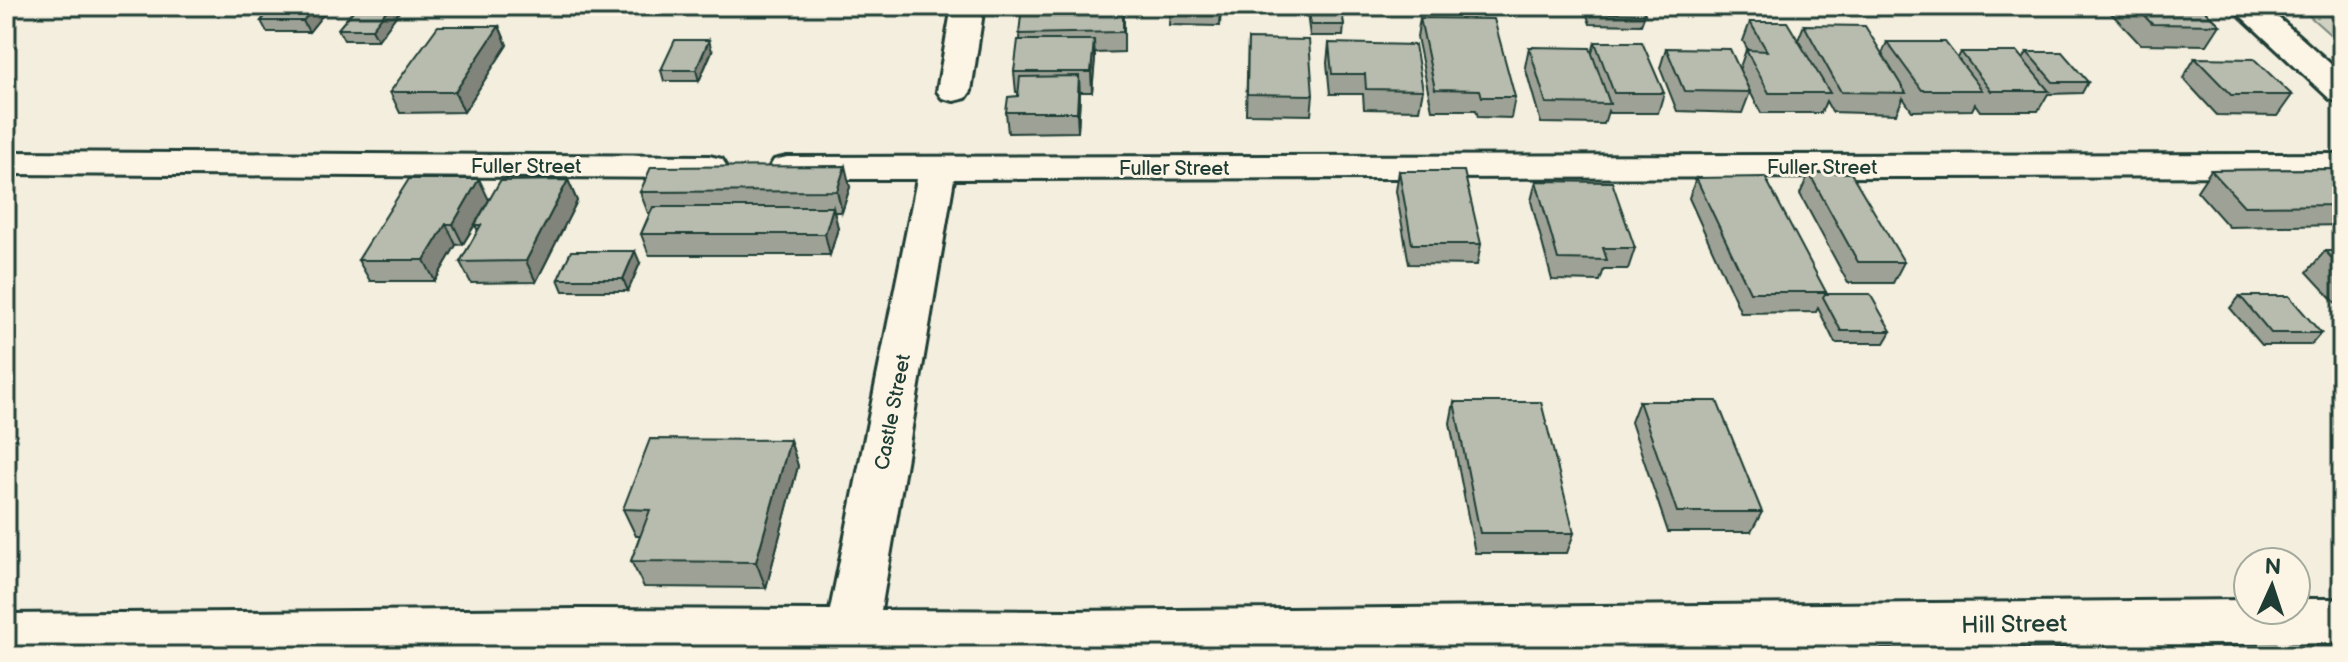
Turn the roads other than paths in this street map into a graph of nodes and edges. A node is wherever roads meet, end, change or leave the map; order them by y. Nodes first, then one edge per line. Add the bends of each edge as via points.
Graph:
1 (968, 6) edge
2 (2246, 6) edge
3 (954, 91) dead end
4 (2342, 92) edge
5 (6, 163) edge
6 (2342, 165) edge
7 (937, 169) junction
8 (2342, 621) edge
9 (6, 637) edge
10 (849, 644) edge

1 - 3 street
2 - 4 street
5 - 7 street, Fuller Street
6 - 7 street, Fuller Street
7 - 10 street, Castle Street
8 - 10 street, Hill Street via 1071,634
9 - 10 street, Hill Street via 581,631

